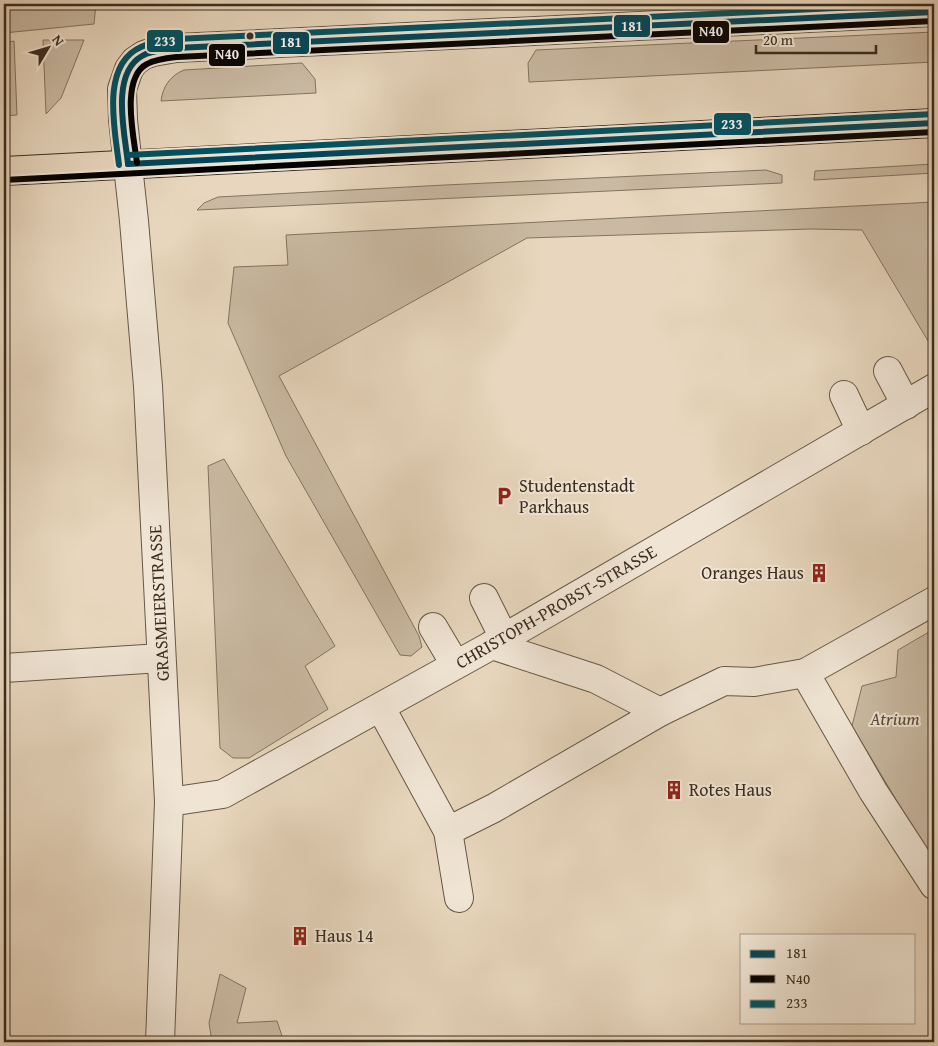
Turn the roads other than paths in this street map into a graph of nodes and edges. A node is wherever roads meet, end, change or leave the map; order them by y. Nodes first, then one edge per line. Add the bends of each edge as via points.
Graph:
1 (934, 12) edge
2 (934, 122) edge
3 (128, 164) junction
4 (4, 170) edge
5 (888, 370) dead end
6 (934, 388) edge
7 (844, 395) dead end
8 (906, 405) junction
9 (861, 431) junction
10 (484, 598) dead end
11 (934, 601) edge
12 (433, 627) dead end
13 (498, 641) junction
14 (162, 658) junction
15 (455, 664) junction
16 (4, 668) edge
17 (805, 673) junction
18 (381, 708) junction
19 (660, 712) junction
20 (169, 802) junction
21 (448, 831) junction
22 (934, 885) edge
23 (459, 898) dead end
24 (160, 1042) edge

1 - 3 street, GRASMEIERSTRASSE via 176,48 153,52 144,55 129,69 122,90
2 - 3 main road
3 - 4 main road
3 - 14 street, GRASMEIERSTRASSE via 148,386
5 - 8 street
6 - 8 street, CHRISTOPH-PROBST-STRASSE
7 - 9 street
8 - 9 street, CHRISTOPH-PROBST-STRASSE
9 - 13 street, CHRISTOPH-PROBST-STRASSE
10 - 13 street
11 - 17 street
12 - 15 street
13 - 15 street, CHRISTOPH-PROBST-STRASSE
13 - 19 street via 596,678
14 - 16 street
14 - 20 street, GRASMEIERSTRASSE
15 - 18 street, CHRISTOPH-PROBST-STRASSE
17 - 19 street via 754,682 724,681
17 - 22 street via 873,792
18 - 20 street, CHRISTOPH-PROBST-STRASSE via 223,794
18 - 21 street
19 - 21 street
20 - 24 street, GRASMEIERSTRASSE
21 - 23 street

